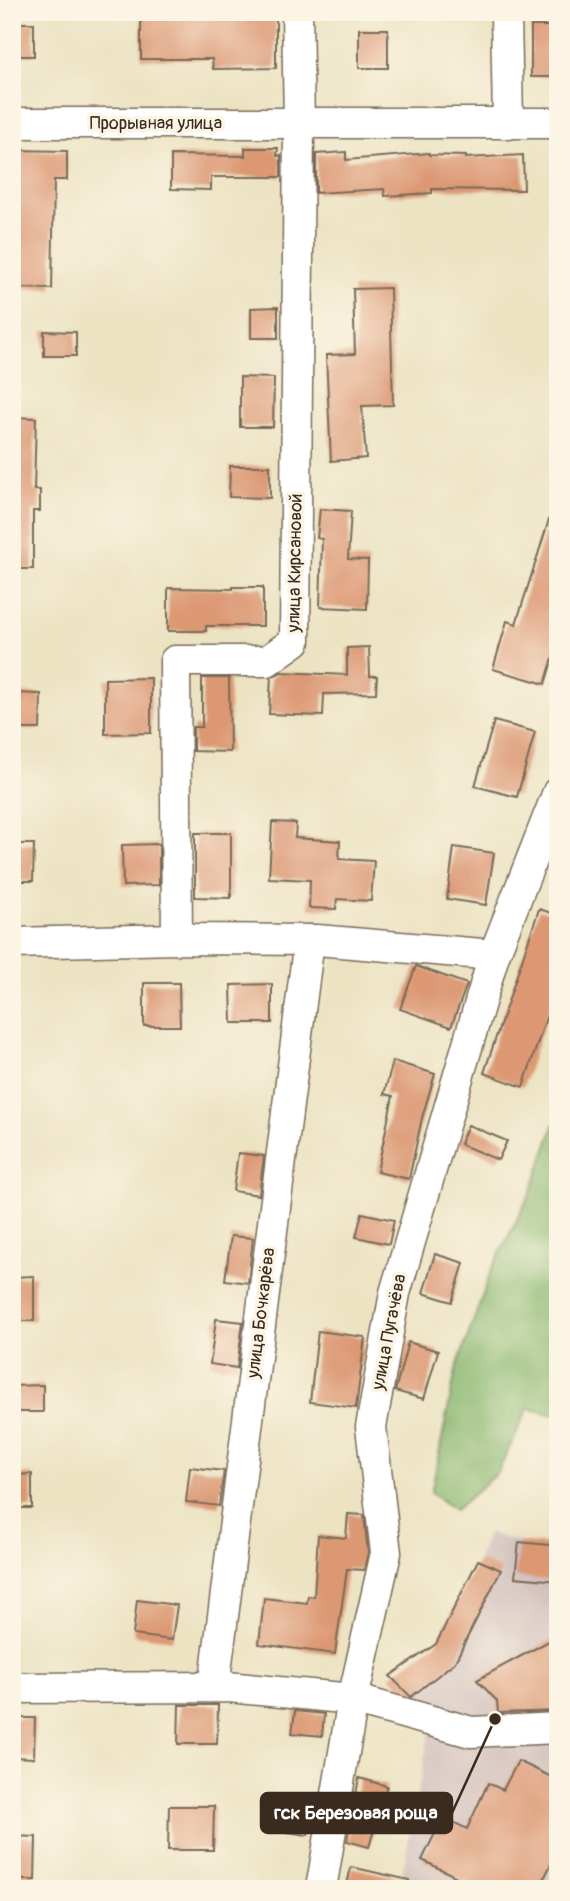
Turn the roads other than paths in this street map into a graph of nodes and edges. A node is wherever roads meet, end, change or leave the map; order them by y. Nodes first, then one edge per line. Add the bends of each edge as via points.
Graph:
1 (297, 12) edge
2 (506, 12) edge
3 (12, 123) edge
4 (558, 123) edge
5 (299, 124) junction
6 (508, 124) junction
7 (558, 792) edge
8 (177, 939) junction
9 (309, 940) junction
10 (12, 943) edge
11 (494, 955) junction
12 (214, 1686) junction
13 (12, 1688) edge
14 (353, 1699) junction
15 (558, 1728) edge
16 (321, 1889) edge

1 - 5 street
2 - 6 street
3 - 5 street, Прорывная улица
4 - 6 street, Прорывная улица
5 - 6 street, Прорывная улица
5 - 8 street, улица Кирсановой via 295,640 267,661 175,662
7 - 11 street, улица Пугачёва
8 - 9 street
8 - 10 street
9 - 11 street
9 - 12 street, улица Бочкарёва
11 - 14 street, улица Пугачёва via 395,1293 371,1427 386,1553
12 - 13 street
12 - 14 street
14 - 15 street via 471,1731
14 - 16 street, улица Пугачёва

